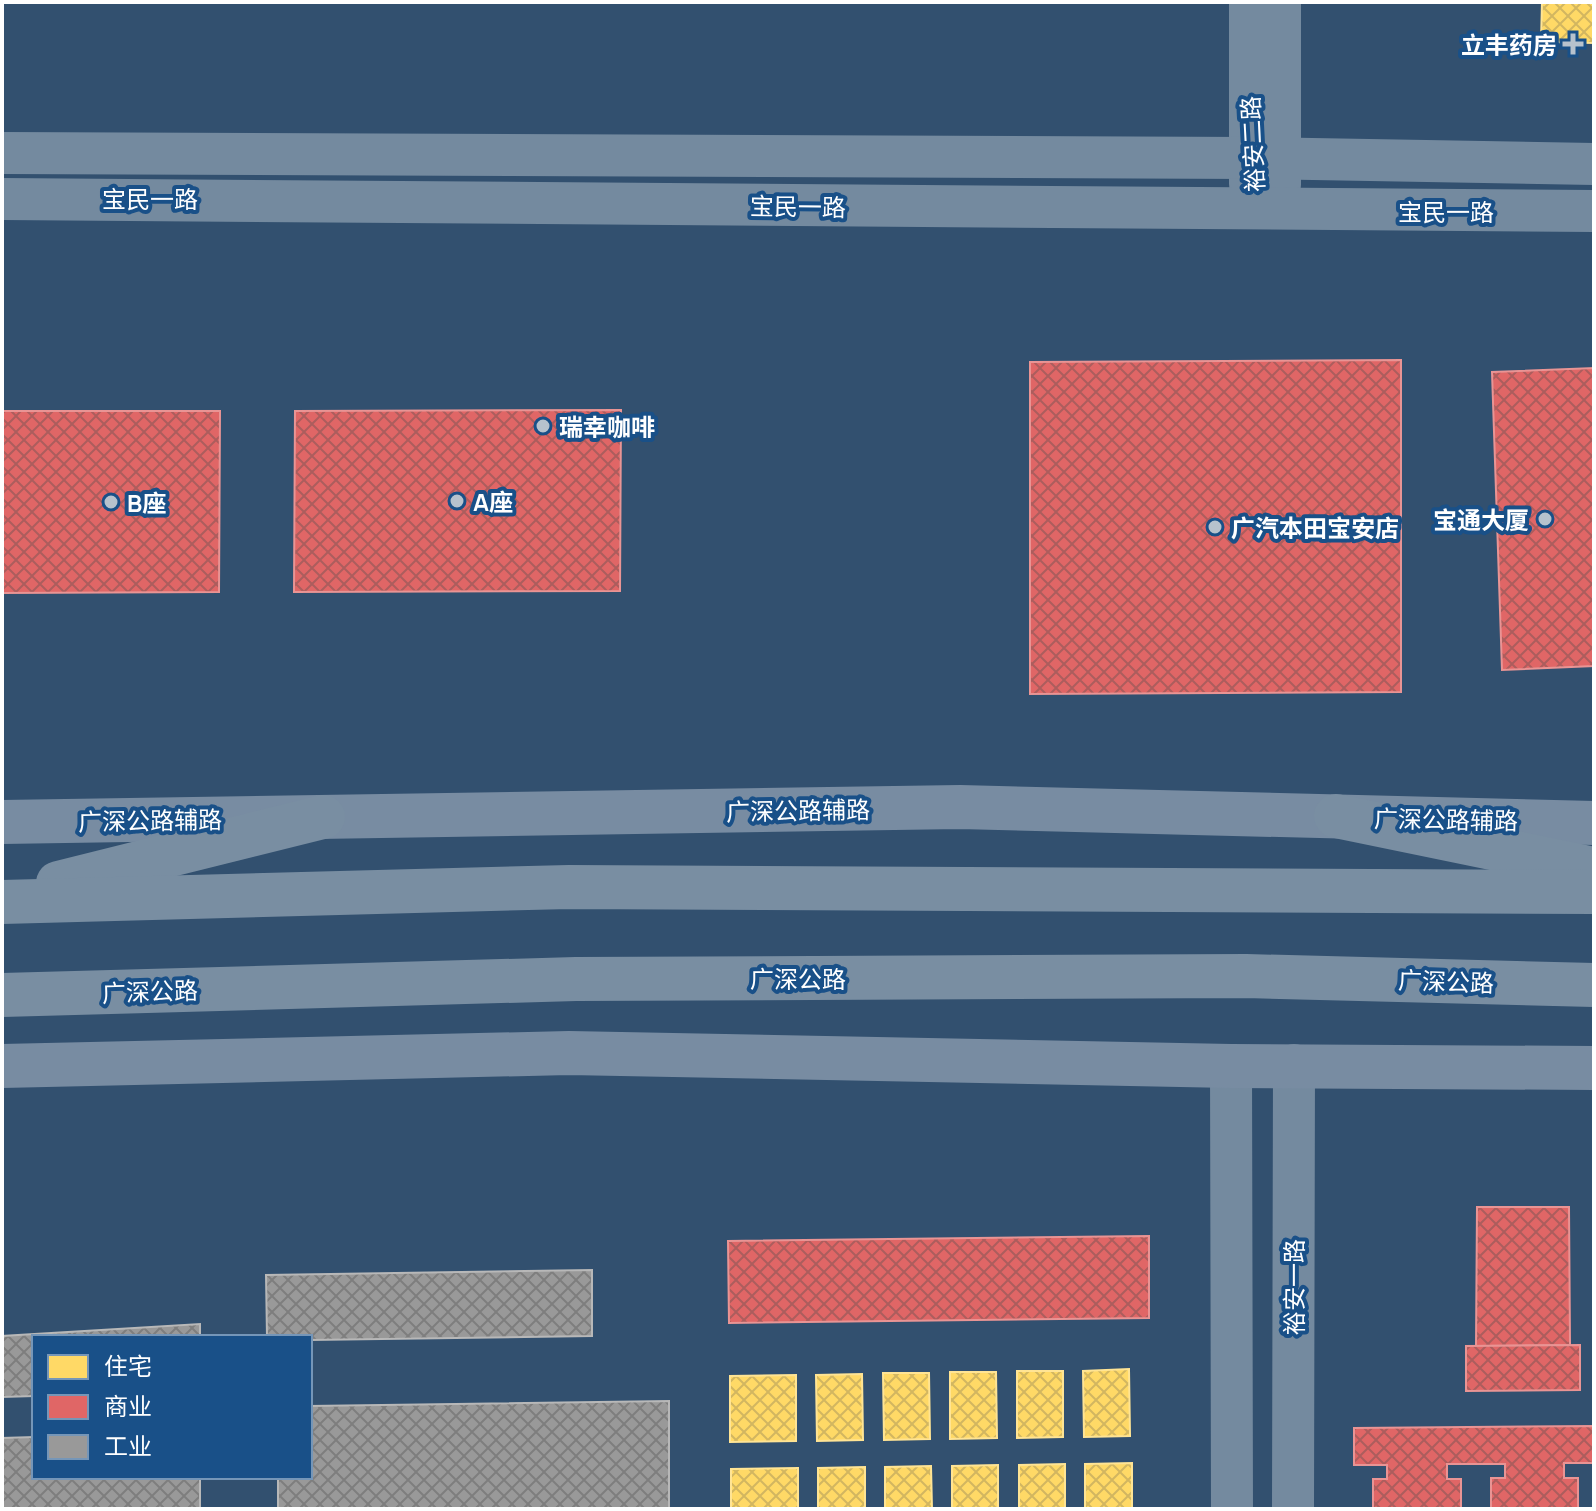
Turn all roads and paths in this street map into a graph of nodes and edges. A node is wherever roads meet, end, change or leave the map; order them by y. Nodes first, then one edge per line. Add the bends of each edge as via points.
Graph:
1 (1250, 2) edge
2 (1280, 2) edge
3 (2, 153) edge
4 (1265, 158) junction
5 (1594, 164) edge
6 (2, 199) edge
7 (1262, 211) junction
8 (1594, 211) edge
9 (1336, 816) junction
10 (323, 817) junction
11 (2, 822) edge
12 (1594, 823) edge
13 (1594, 869) edge
14 (1594, 892) edge
15 (2, 899) edge
16 (1594, 985) edge
17 (2, 995) edge
18 (1294, 1065) junction
19 (2, 1066) edge
20 (1231, 1066) junction
21 (1594, 1068) edge
22 (1232, 1509) edge
23 (1293, 1509) edge

1 - 4 main road, 裕安二路
2 - 4 main road, 裕安二路
3 - 4 main road, 宝民一路
4 - 5 main road, 宝民一路
4 - 7 main road, 裕安二路 via 1280,196
6 - 7 main road, 宝民一路
7 - 8 main road, 宝民一路
9 - 10 main road, 广深公路辅路 via 960,807
9 - 12 main road, 广深公路辅路
9 - 13 highway
10 - 11 main road, 广深公路辅路
10 - 15 highway
14 - 15 highway via 569,887
16 - 17 highway, 广深公路 via 1246,976 608,979
18 - 20 main road
18 - 21 main road
18 - 23 main road, 裕安一路
19 - 20 main road via 569,1053
20 - 22 main road

